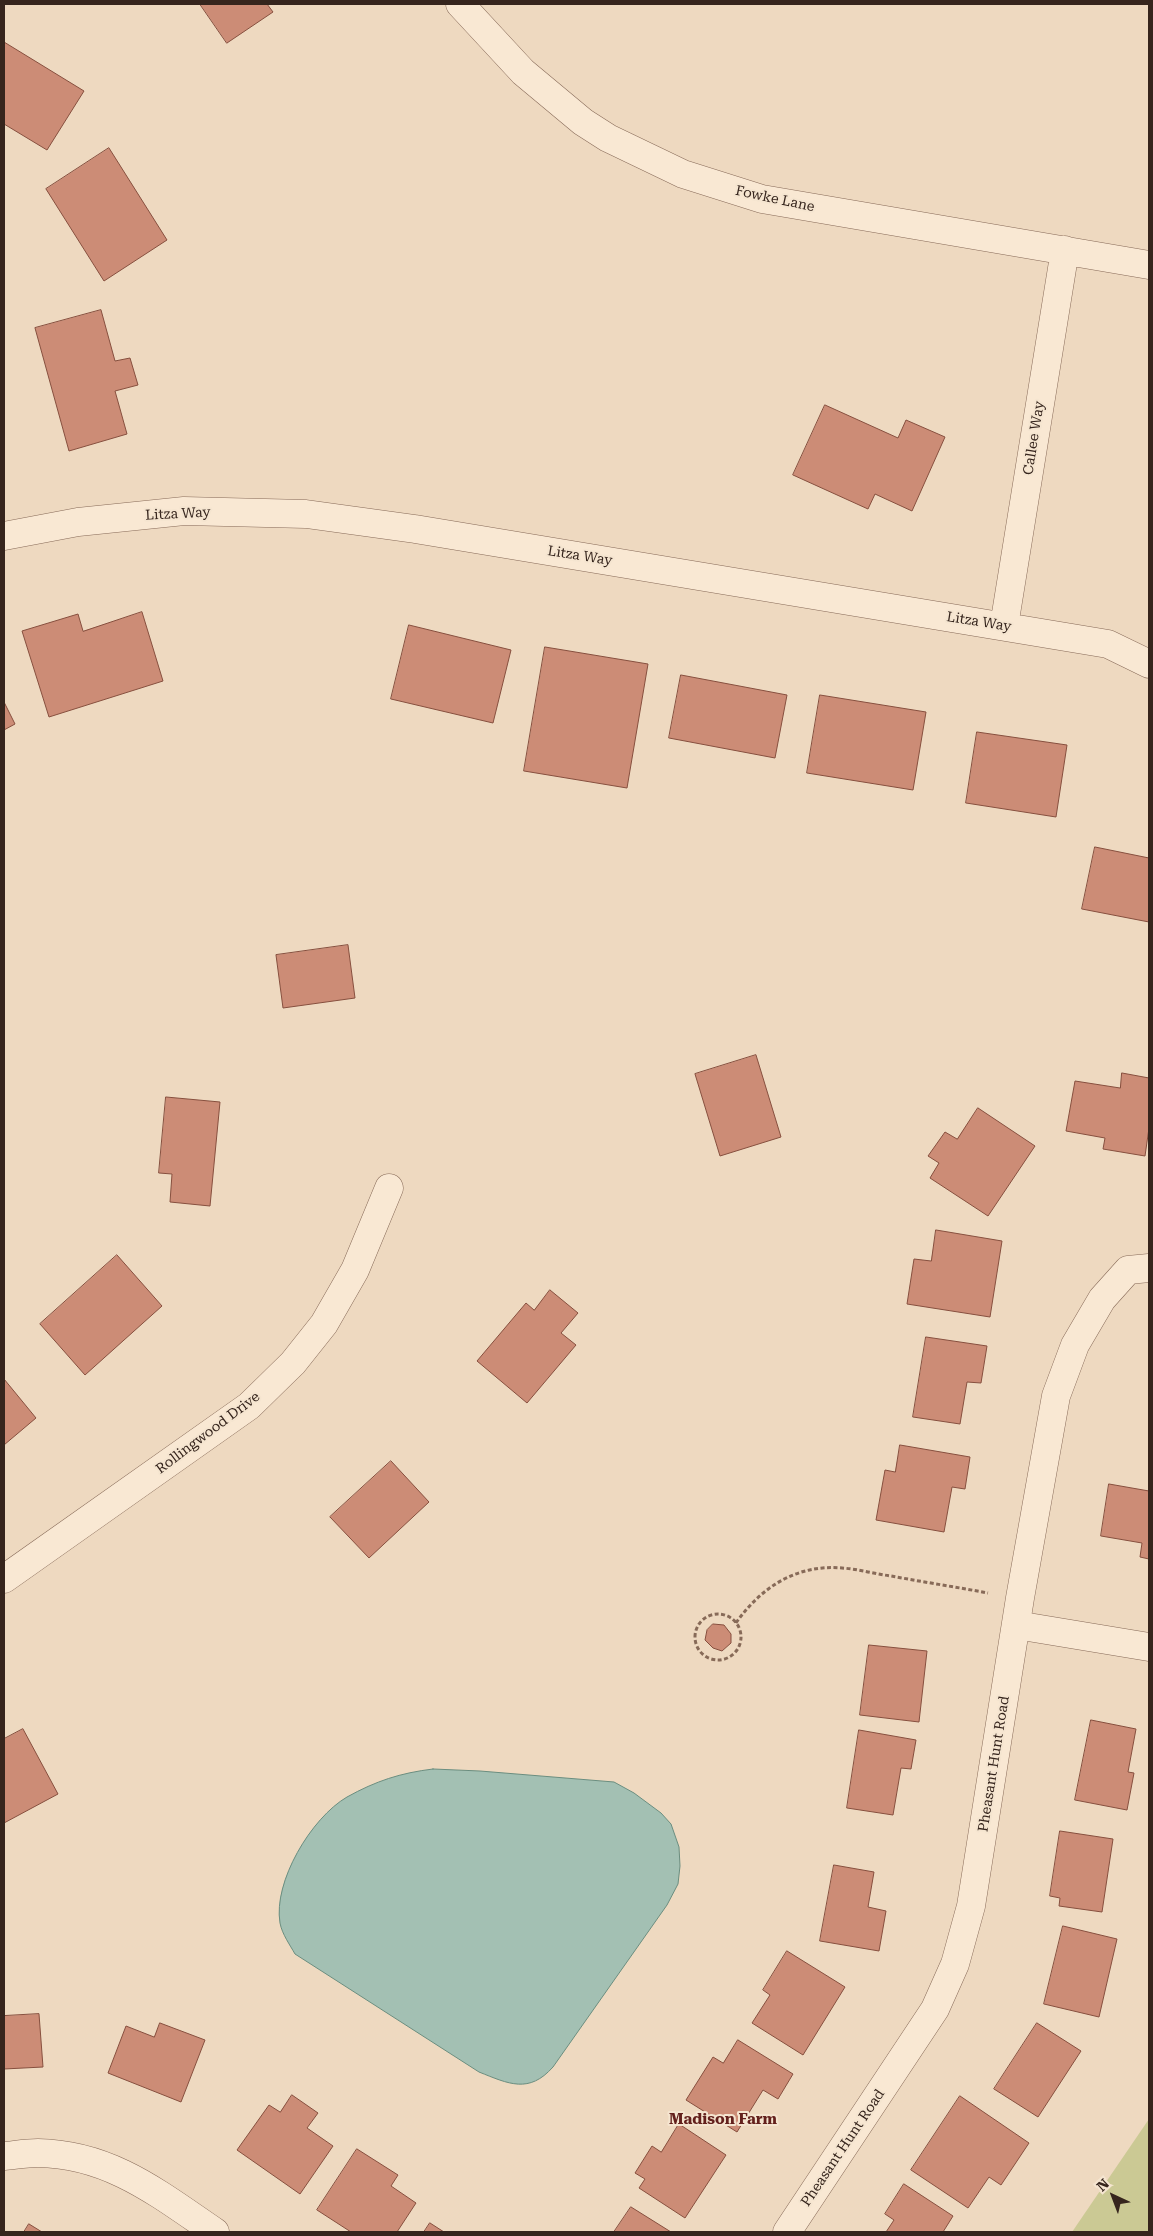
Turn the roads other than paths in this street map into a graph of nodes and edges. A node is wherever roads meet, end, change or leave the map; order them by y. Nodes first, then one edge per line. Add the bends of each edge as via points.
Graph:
1 (460, 4) edge
2 (1064, 250) junction
3 (1149, 265) edge
4 (5, 533) edge
5 (1004, 626) junction
6 (1149, 664) edge
7 (390, 1188) dead end
8 (1139, 1269) edge
9 (4, 1579) edge
10 (1016, 1625) junction
11 (1149, 1647) edge
12 (4, 2156) edge
13 (215, 2232) edge
14 (787, 2232) edge

1 - 2 street, Fowke Lane via 523,72 583,122 608,138 683,174 762,199
2 - 3 street, Fowke Lane
2 - 5 street, Callee Way
4 - 5 street, Litza Way via 184,511 306,514
5 - 6 street, Litza Way via 1108,644
7 - 9 street, Rollingwood Drive via 355,1270 324,1324 293,1363 249,1406
8 - 10 street, Pheasant Hunt Road via 1102,1298 1075,1345 1056,1396
10 - 11 street
10 - 14 street, Pheasant Hunt Road via 971,1906 955,1964 935,2009
12 - 13 street via 39,2153 81,2158 114,2168 141,2182

